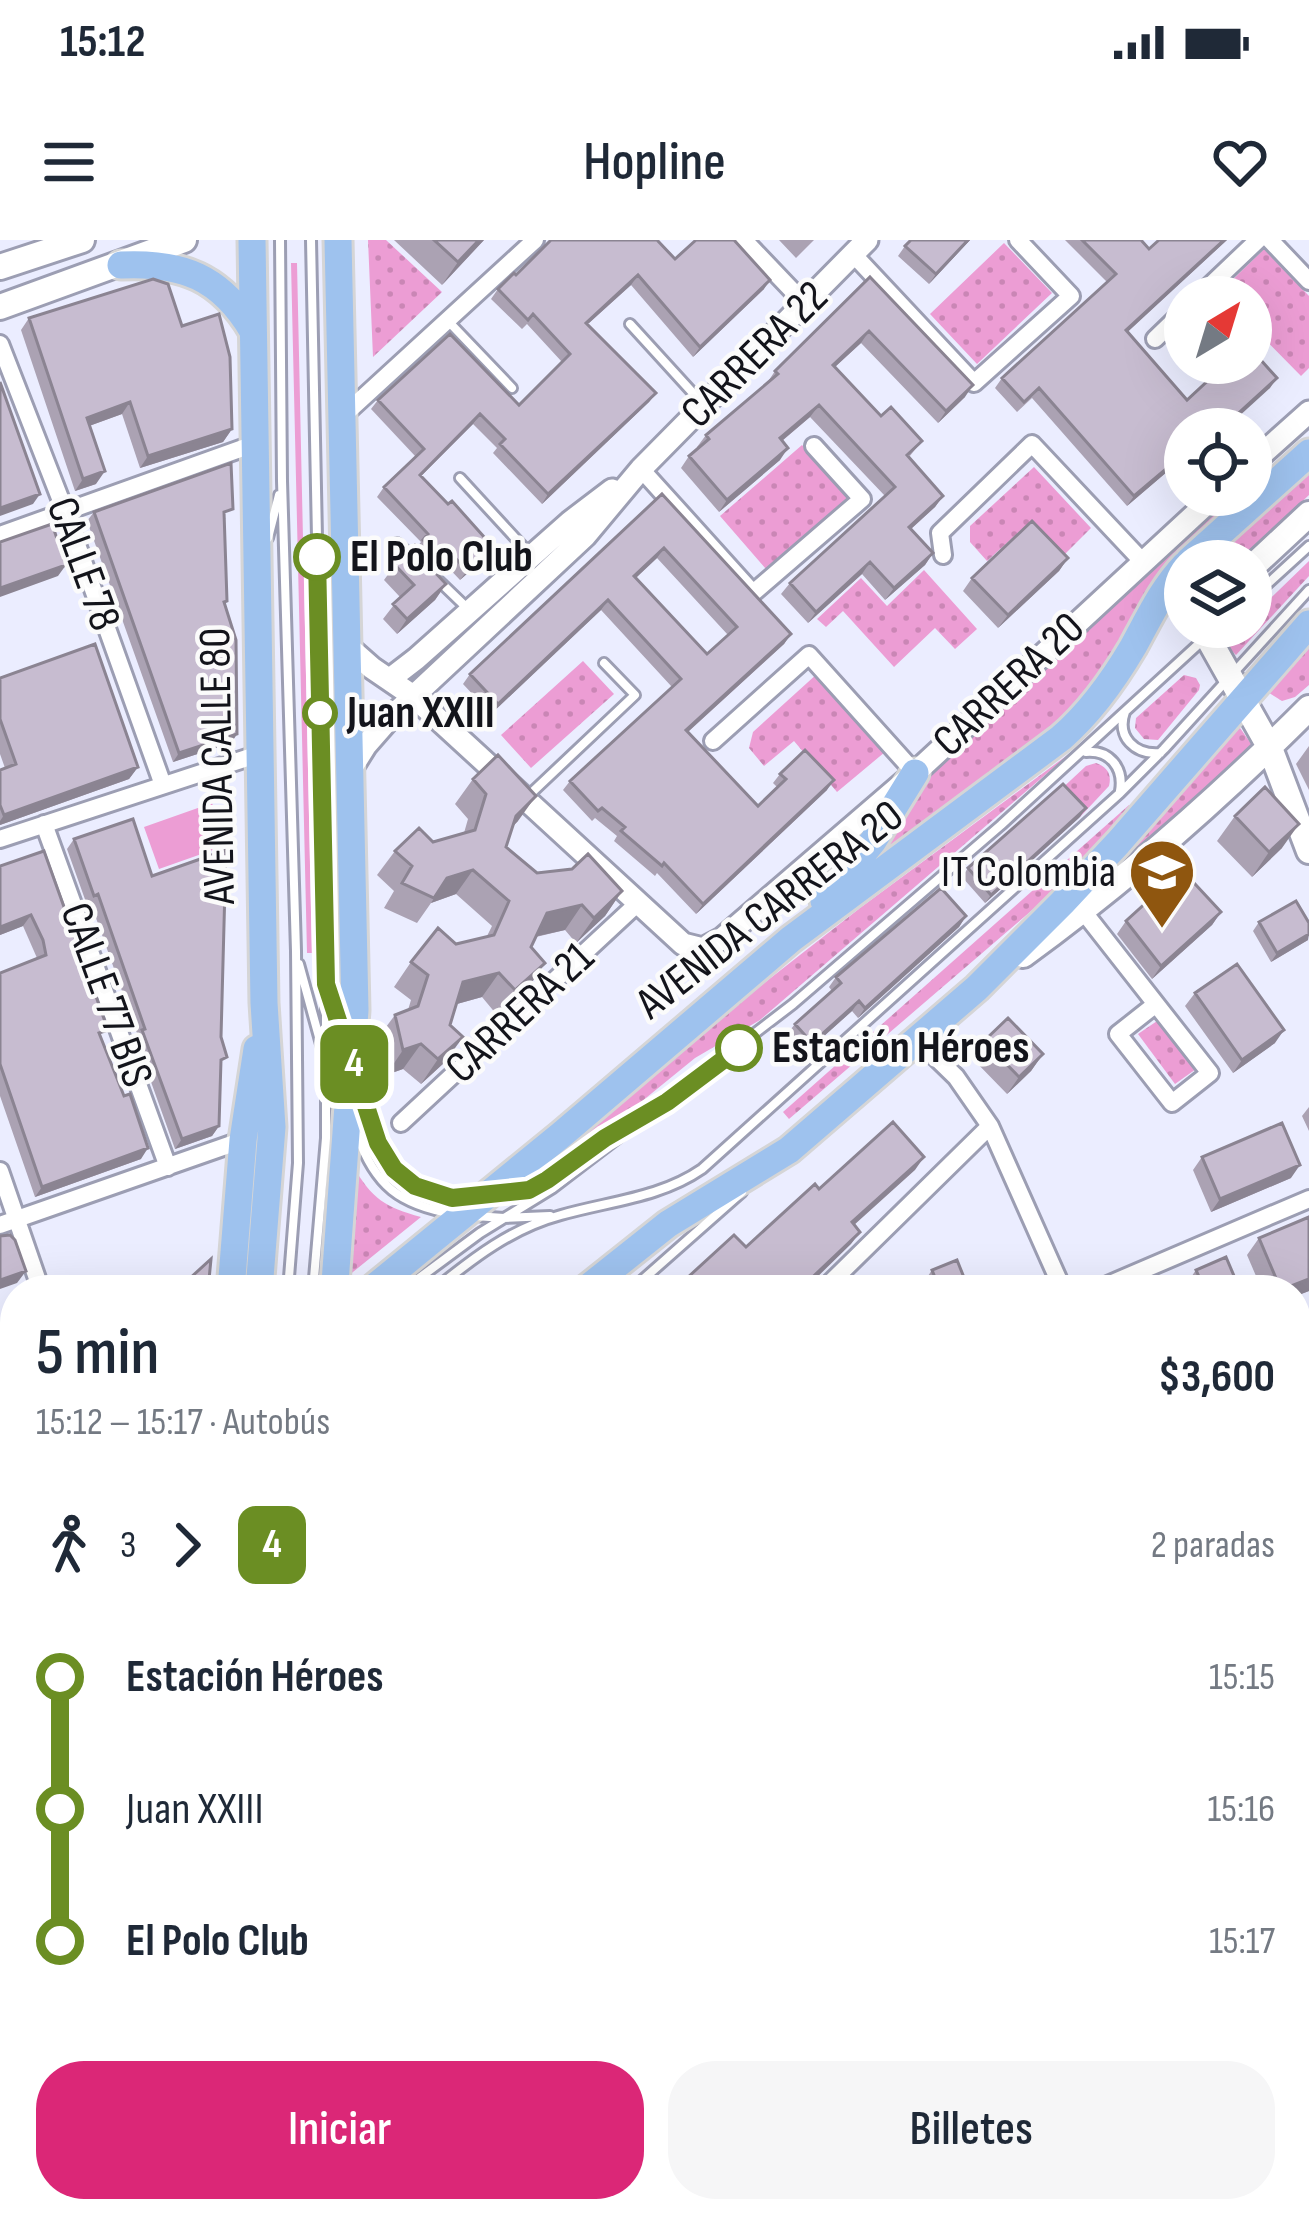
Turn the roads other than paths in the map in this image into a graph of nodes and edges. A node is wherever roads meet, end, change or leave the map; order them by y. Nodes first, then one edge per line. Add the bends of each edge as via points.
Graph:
1 (82, 240) edge
2 (184, 240) edge
3 (252, 240) edge
4 (280, 240) edge
5 (311, 240) edge
6 (338, 240) edge
7 (535, 240) edge
8 (744, 240) edge
9 (1018, 240) edge
10 (1258, 240) edge
11 (1270, 240) edge
12 (860, 248) edge
13 (121, 265) junction
14 (0, 267) edge
15 (1220, 276) edge
16 (1309, 281) edge
17 (806, 304) junction
18 (0, 308) edge
19 (447, 320) junction
20 (630, 324) dead end
21 (1164, 330) edge
22 (253, 332) junction
23 (1155, 339) dead end
24 (0, 344) edge
25 (512, 388) dead end
26 (704, 406) junction
27 (1309, 412) edge
28 (344, 415) junction
29 (254, 444) junction
30 (1272, 445) edge
31 (814, 446) dead end
32 (1309, 453) edge
33 (641, 469) junction
34 (460, 478) dead end
35 (282, 482) junction
36 (65, 511) junction
37 (1309, 514) edge
38 (1192, 516) edge
39 (0, 535) edge
40 (1213, 540) edge
41 (397, 543) dead end
42 (1309, 546) edge
43 (1272, 548) edge
44 (532, 555) junction
45 (943, 555) dead end
46 (1142, 561) junction
47 (1272, 579) edge
48 (257, 584) junction
49 (1309, 590) edge
50 (1164, 591) edge
51 (470, 610) junction
52 (1309, 623) edge
53 (346, 646) junction
54 (1191, 648) edge
55 (1218, 648) edge
56 (604, 663) dead end
57 (390, 679) junction
58 (1236, 687) junction
59 (413, 696) junction
60 (1309, 708) edge
61 (1126, 711) junction
62 (713, 741) dead end
63 (1270, 748) junction
64 (262, 753) junction
65 (1160, 753) junction
66 (1080, 754) junction
67 (351, 769) junction
68 (915, 772) junction
69 (163, 785) junction
70 (1120, 793) junction
71 (525, 799) junction
72 (44, 824) junction
73 (0, 839) edge
74 (1309, 851) edge
75 (638, 904) junction
76 (1083, 911) junction
77 (791, 939) junction
78 (296, 951) junction
79 (326, 984) junction
80 (977, 988) junction
81 (264, 1003) junction
82 (1156, 1004) junction
83 (917, 1039) junction
84 (339, 1059) junction
85 (667, 1102) junction
86 (349, 1112) junction
87 (401, 1123) dead end
88 (990, 1126) junction
89 (243, 1140) junction
90 (789, 1150) junction
91 (168, 1167) junction
92 (0, 1171) edge
93 (486, 1196) junction
94 (1309, 1199) edge
95 (462, 1215) junction
96 (559, 1215) junction
97 (504, 1218) junction
98 (8, 1222) edge
99 (34, 1275) edge
100 (232, 1275) edge
101 (261, 1275) edge
102 (289, 1275) edge
103 (324, 1275) edge
104 (326, 1275) edge
105 (389, 1275) edge
106 (423, 1275) edge
107 (454, 1275) edge
108 (604, 1275) edge
109 (648, 1275) edge
110 (838, 1275) edge
111 (1056, 1275) edge
112 (1131, 1275) edge

1 - 14 main road
2 - 13 main road
3 - 22 highway, AVENIDA CALLE 80
4 - 35 lane
5 - 79 lane
6 - 28 highway
7 - 19 street
8 - 17 street
9 - 12 street via 1071,296 974,382
10 - 15 street
11 - 16 street
12 - 17 street, CARRERA 22
13 - 18 main road
13 - 22 highway via 166,265 207,280
17 - 26 street, CARRERA 22
19 - 25 lane
19 - 28 street
20 - 26 lane
21 - 23 street
22 - 29 highway, AVENIDA CALLE 80
24 - 36 street, CALLE 78
26 - 33 street, CARRERA 22
27 - 30 street
28 - 53 highway
29 - 36 street
29 - 48 highway, AVENIDA CALLE 80
31 - 33 street via 862,500 753,593
32 - 40 highway, AVENIDA CARRERA 20
33 - 44 street, CARRERA 22
33 - 59 street, CARRERA 22 via 585,536
34 - 44 lane
35 - 48 lane
35 - 78 lane
36 - 39 street
36 - 69 street, CALLE 78
37 - 43 main road
38 - 46 street, CARRERA 20
41 - 51 lane
42 - 47 lane
44 - 51 street, CARRERA 22
45 - 46 street via 940,533 1032,444
46 - 68 street, CARRERA 20
48 - 64 highway, AVENIDA CALLE 80
49 - 58 lane
50 - 77 highway, AVENIDA CARRERA 20 via 1078,724
51 - 57 street, CARRERA 22
52 - 58 highway
53 - 57 street
53 - 67 highway
54 - 61 lane
55 - 58 main road
56 - 71 lane via 635,695
57 - 59 street
58 - 63 main road
58 - 65 lane
58 - 80 highway via 1118,843
59 - 67 street, CARRERA 22
59 - 71 street
60 - 63 main road
61 - 65 lane via 1132,746
61 - 66 lane
62 - 68 street via 809,655
63 - 74 main road
63 - 76 main road
64 - 69 street
64 - 81 highway, AVENIDA CALLE 80
65 - 70 lane
66 - 70 lane via 1112,760
66 - 85 lane via 794,1004
67 - 84 highway via 355,964
68 - 75 street, CARRERA 20 via 703,950 683,944
68 - 77 highway via 873,841
69 - 72 street
70 - 96 lane via 702,1168 663,1190
71 - 75 street
72 - 73 street
72 - 91 street, CALLE 77 BIS
75 - 87 street, CARRERA 21
76 - 80 main road
76 - 82 street
77 - 93 highway, AVENIDA CARRERA 20
78 - 84 lane
78 - 102 lane via 298,1163
79 - 84 lane
79 - 84 lane
80 - 83 highway
81 - 89 highway
81 - 101 highway, AVENIDA CALLE 80 via 272,1126
82 - 82 street via 1210,1073 1172,1103 1118,1034
83 - 88 street via 956,1076
83 - 90 highway
84 - 86 highway
84 - 93 lane via 394,1169 437,1195
84 - 103 lane via 326,1138
85 - 93 lane via 529,1190
85 - 97 lane
86 - 95 lane via 374,1175 422,1206
86 - 104 highway
88 - 110 street
88 - 111 street
89 - 91 street
89 - 100 highway
90 - 108 highway via 668,1224
90 - 109 lane
91 - 98 street
92 - 98 street
93 - 95 highway, AVENIDA CARRERA 20
94 - 112 street
95 - 97 lane
95 - 105 highway, AVENIDA CARRERA 20
96 - 97 lane
96 - 107 lane via 495,1244
97 - 106 lane
98 - 99 street

